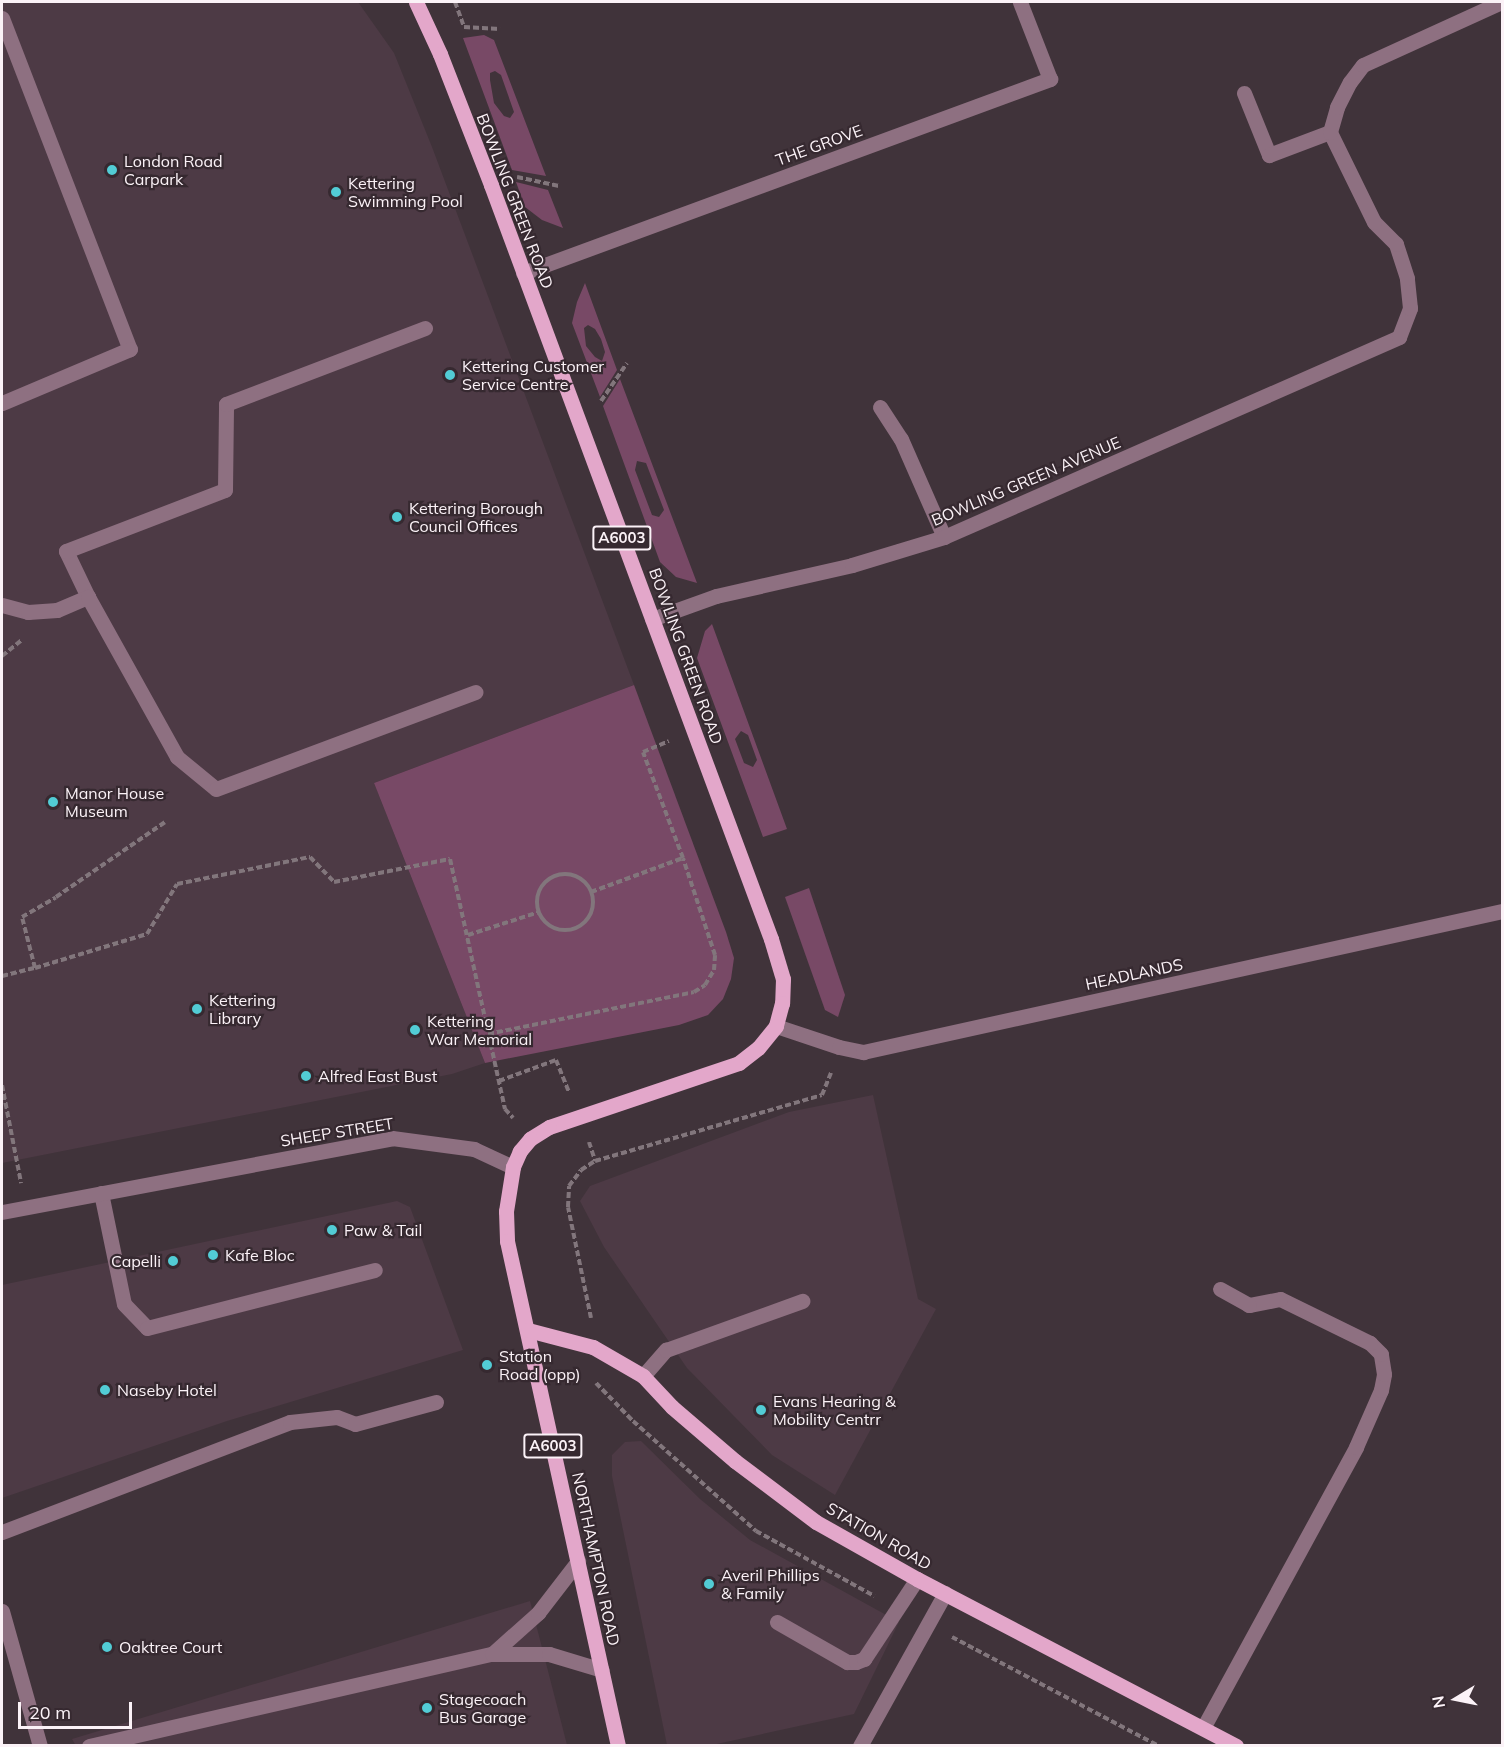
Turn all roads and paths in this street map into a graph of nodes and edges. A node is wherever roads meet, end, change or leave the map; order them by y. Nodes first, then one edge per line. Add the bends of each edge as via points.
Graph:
1 (416, 2) edge
2 (455, 2) edge
3 (1020, 2) edge
4 (1501, 2) edge
5 (2, 18) edge
6 (500, 29) dead end
7 (1244, 93) dead end
8 (1330, 132) junction
9 (514, 176) dead end
10 (559, 186) dead end
11 (523, 273) junction
12 (425, 328) dead end
13 (627, 363) dead end
14 (601, 402) dead end
15 (2, 403) edge
16 (880, 407) dead end
17 (944, 537) junction
18 (88, 597) junction
19 (2, 605) edge
20 (652, 619) junction
21 (27, 635) dead end
22 (2, 656) edge
23 (475, 692) dead end
24 (662, 744) dead end
25 (165, 822) dead end
26 (683, 858) junction
27 (591, 892) junction
28 (1503, 910) edge
29 (538, 912) junction
30 (468, 935) junction
31 (35, 968) junction
32 (2, 976) edge
33 (776, 1026) junction
34 (488, 1034) junction
35 (831, 1073) dead end
36 (561, 1075) dead end
37 (499, 1081) junction
38 (2, 1085) edge
39 (505, 1109) dead end
40 (590, 1143) dead end
41 (596, 1161) junction
42 (513, 1167) junction
43 (101, 1193) junction
44 (26, 1207) junction
45 (2, 1212) edge
46 (375, 1270) dead end
47 (1220, 1288) dead end
48 (802, 1301) dead end
49 (592, 1322) dead end
50 (528, 1330) junction
51 (643, 1376) junction
52 (436, 1402) dead end
53 (2, 1532) edge
54 (578, 1561) junction
55 (917, 1579) junction
56 (945, 1593) junction
57 (2, 1611) edge
58 (777, 1622) dead end
59 (492, 1654) junction
60 (602, 1670) junction
61 (1203, 1728) junction
62 (40, 1746) edge
63 (89, 1746) edge
64 (618, 1746) edge
65 (860, 1746) edge
66 (1236, 1746) edge

1 - 11 main road, BOWLING GREEN ROAD / A6003 via 440,54
2 - 6 path via 464,27
3 - 11 street, THE GROVE via 1050,79
4 - 8 street via 1363,65 1337,107
5 - 15 street via 130,349
7 - 8 street via 1269,154
8 - 17 street, BOWLING GREEN AVENUE via 1374,222 1396,244 1407,278 1410,308 1399,337
9 - 10 path
11 - 20 main road, BOWLING GREEN ROAD / A6003
12 - 18 street via 226,404 225,490 66,551
13 - 14 path
16 - 17 street via 901,439
17 - 20 street, BOWLING GREEN AVENUE via 852,565 716,596
18 - 19 street via 57,610 28,612
18 - 23 street via 177,757 216,789
20 - 33 main road, BOWLING GREEN ROAD / A6003 via 783,978
21 - 22 path
24 - 26 path via 644,752
25 - 31 path via 22,917
26 - 27 path
26 - 34 path via 715,955 714,970 705,985 694,992
27 - 29 path via 578,878 559,875 543,884 538,893
27 - 29 path via 592,910 574,929 549,926
28 - 33 street, HEADLANDS via 863,1052
29 - 30 path
30 - 31 path via 450,859 334,882 310,858 177,884 147,934
30 - 34 path
31 - 32 path
33 - 42 main road, A6003 via 739,1064 549,1127 530,1139
34 - 37 path
35 - 41 path via 822,1095
36 - 37 path via 556,1060
37 - 39 path
38 - 44 path
40 - 41 path
41 - 49 path via 581,1170 569,1186 568,1207
42 - 43 street, SHEEP STREET via 474,1149 392,1138
42 - 50 main road, NORTHAMPTON ROAD / A6003 via 506,1211 507,1241
43 - 44 street, SHEEP STREET
43 - 46 street via 123,1304 147,1328
44 - 45 street, SHEEP STREET
47 - 61 street via 1249,1305 1280,1299 1370,1342 1381,1354 1384,1374 1356,1447
48 - 51 street via 666,1350
50 - 51 main road, STATION ROAD via 593,1347
50 - 54 main road, NORTHAMPTON ROAD / A6003
51 - 55 main road, STATION ROAD via 672,1407 764,1485 816,1522
52 - 53 street via 355,1424 337,1417 290,1422
54 - 59 street via 537,1613
54 - 60 main road, NORTHAMPTON ROAD / A6003
55 - 56 main road, STATION ROAD
55 - 58 street via 864,1659 856,1662 847,1662
56 - 61 main road, STATION ROAD
56 - 65 street
57 - 62 street
59 - 60 street via 549,1654
59 - 63 street
60 - 64 main road, NORTHAMPTON ROAD / A6003
61 - 66 main road, STATION ROAD

